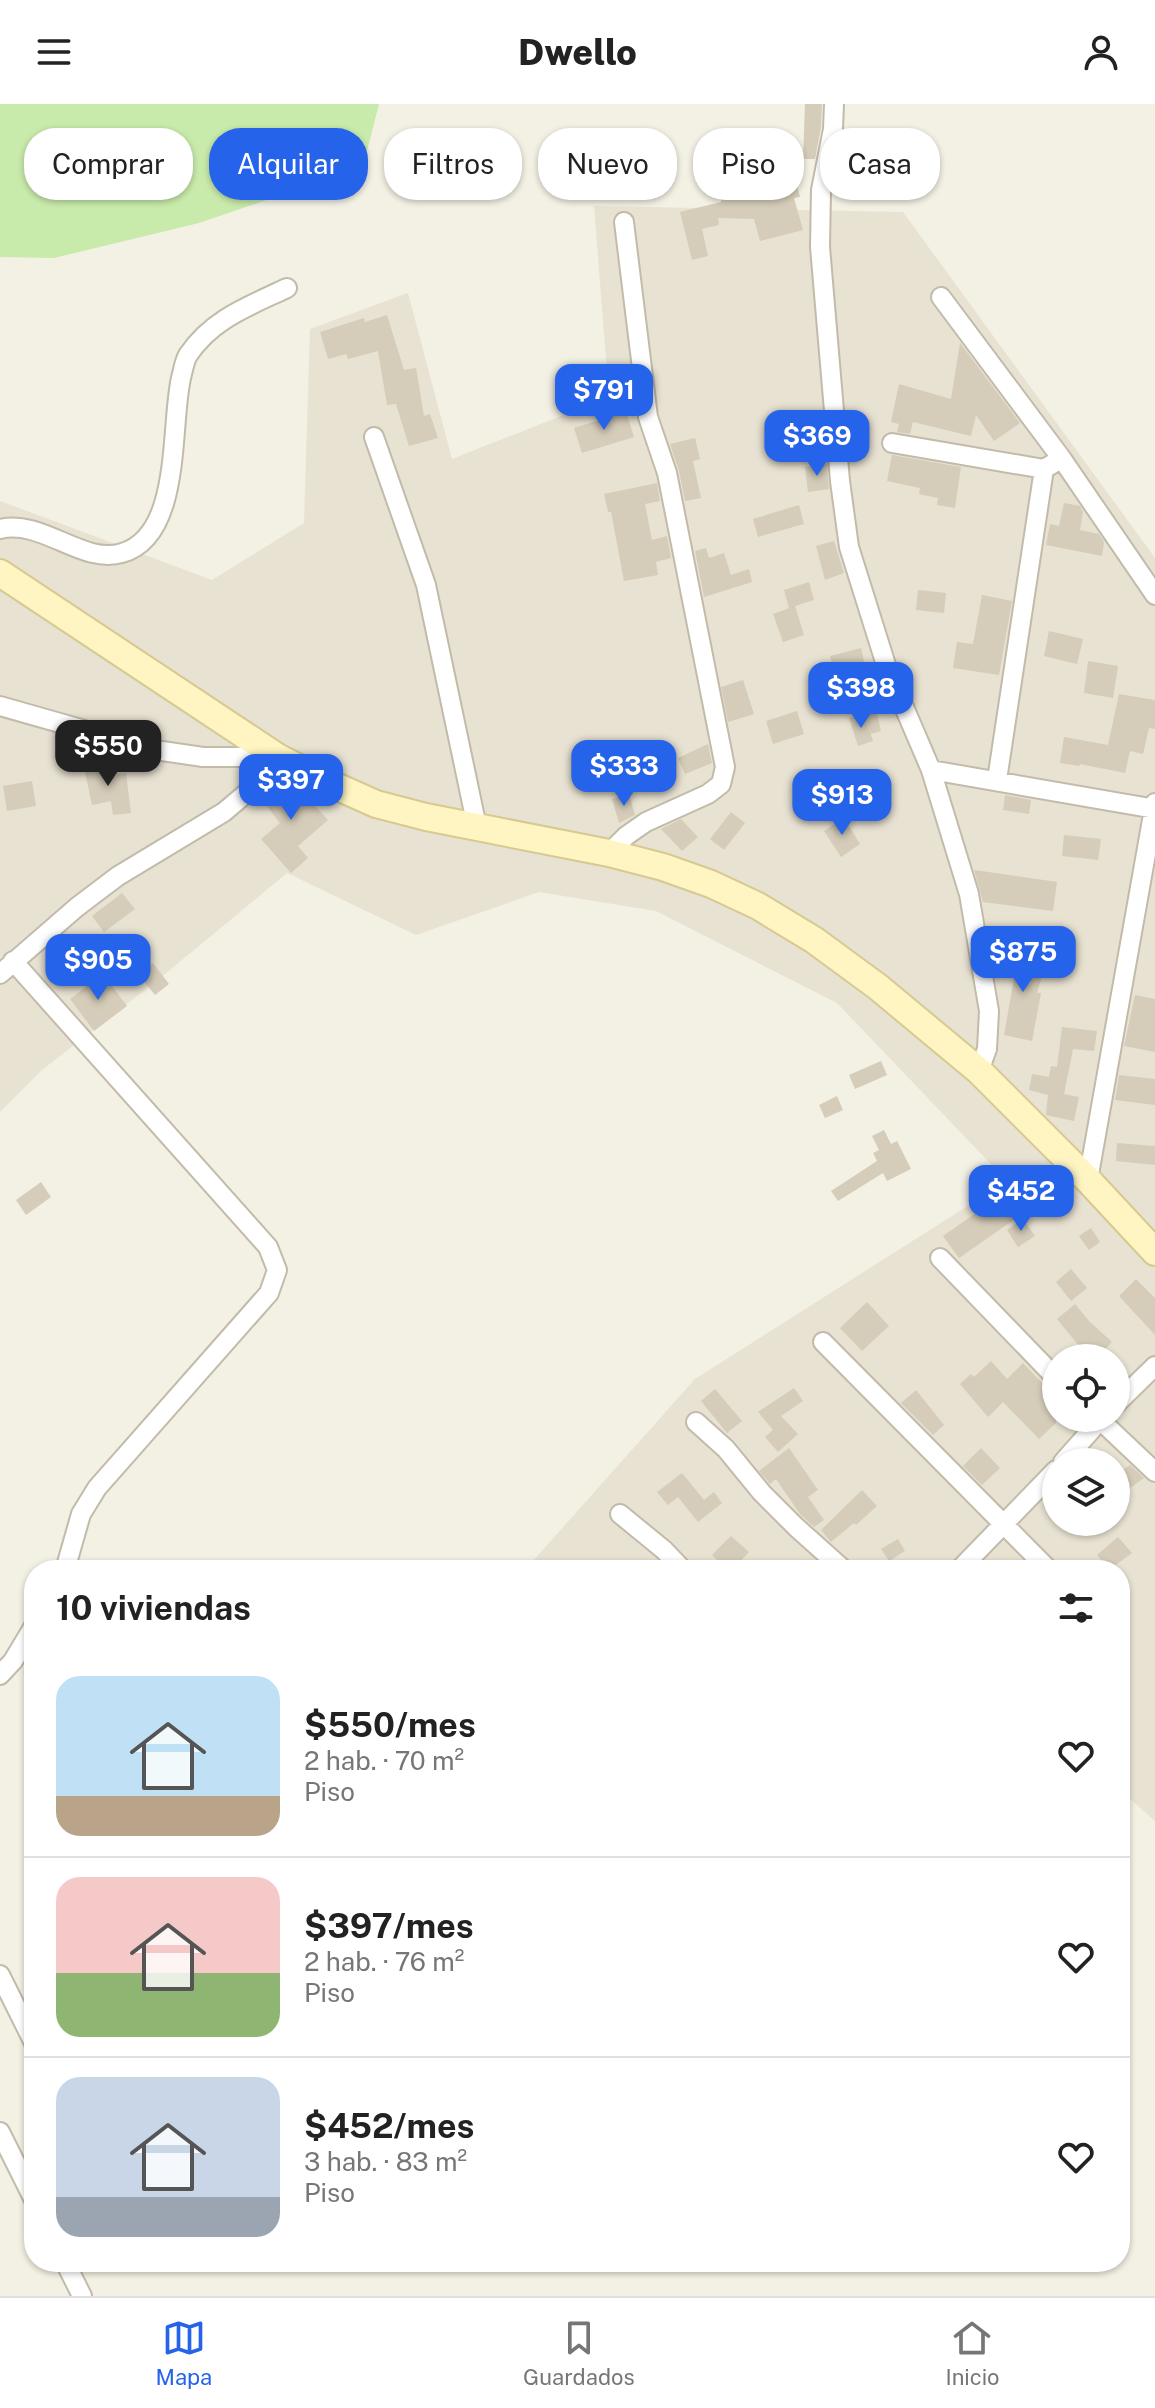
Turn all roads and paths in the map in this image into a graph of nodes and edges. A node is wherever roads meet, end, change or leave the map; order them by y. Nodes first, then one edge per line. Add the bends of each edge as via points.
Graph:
1 (834, 104) edge
2 (624, 222) dead end
3 (287, 288) dead end
4 (941, 297) dead end
5 (374, 437) dead end
6 (892, 443) dead end
7 (1062, 459) junction
8 (1044, 469) junction
9 (0, 529) edge
10 (0, 573) edge
11 (1155, 595) edge
12 (0, 706) edge
13 (279, 758) junction
14 (931, 770) junction
15 (997, 780) junction
16 (1155, 807) edge
17 (477, 827) junction
18 (609, 853) junction
19 (7, 967) edge
20 (979, 1071) junction
21 (1088, 1180) junction
22 (1155, 1252) edge
23 (940, 1258) dead end
24 (823, 1342) dead end
25 (1042, 1364) edge
26 (1155, 1366) edge
27 (1130, 1390) edge
28 (696, 1422) dead end
29 (1089, 1432) edge
30 (1113, 1432) edge
31 (1075, 1448) edge
32 (1155, 1472) edge
33 (1042, 1485) edge
34 (620, 1514) dead end
35 (1004, 1524) junction
36 (68, 1560) edge
37 (674, 1560) edge
38 (833, 1560) edge
39 (969, 1560) edge
40 (1039, 1560) edge
41 (24, 1643) edge
42 (0, 1675) edge
43 (0, 1975) edge
44 (24, 2023) edge
45 (0, 2132) edge
46 (24, 2180) edge
47 (70, 2272) edge
48 (82, 2296) edge

1 - 14 street via 821,190 820,247 849,547 886,665
2 - 18 street via 648,417 667,473 725,767 721,784 708,794 646,822
3 - 9 street via 224,318 186,359 168,492 159,521 141,543 122,554 96,554 42,532 15,525
4 - 7 street
5 - 17 street via 426,585
6 - 8 street
7 - 8 street
7 - 11 street
8 - 15 street
10 - 13 street
12 - 13 street via 155,750
13 - 17 street via 376,804
13 - 19 street via 224,812 118,876
14 - 15 street
14 - 20 street via 969,894 989,1011 987,1049
15 - 16 street
16 - 21 street
17 - 18 street
18 - 20 street via 711,884 758,906 878,987
19 - 36 street via 268,1247 277,1270 269,1293 97,1488 81,1514
20 - 21 street
21 - 22 street
23 - 25 street
24 - 35 street
26 - 27 street
28 - 38 street
29 - 31 street
30 - 32 street
33 - 35 street
34 - 37 street
35 - 39 street
35 - 40 street
41 - 42 street
43 - 44 street
45 - 46 street
47 - 48 street

